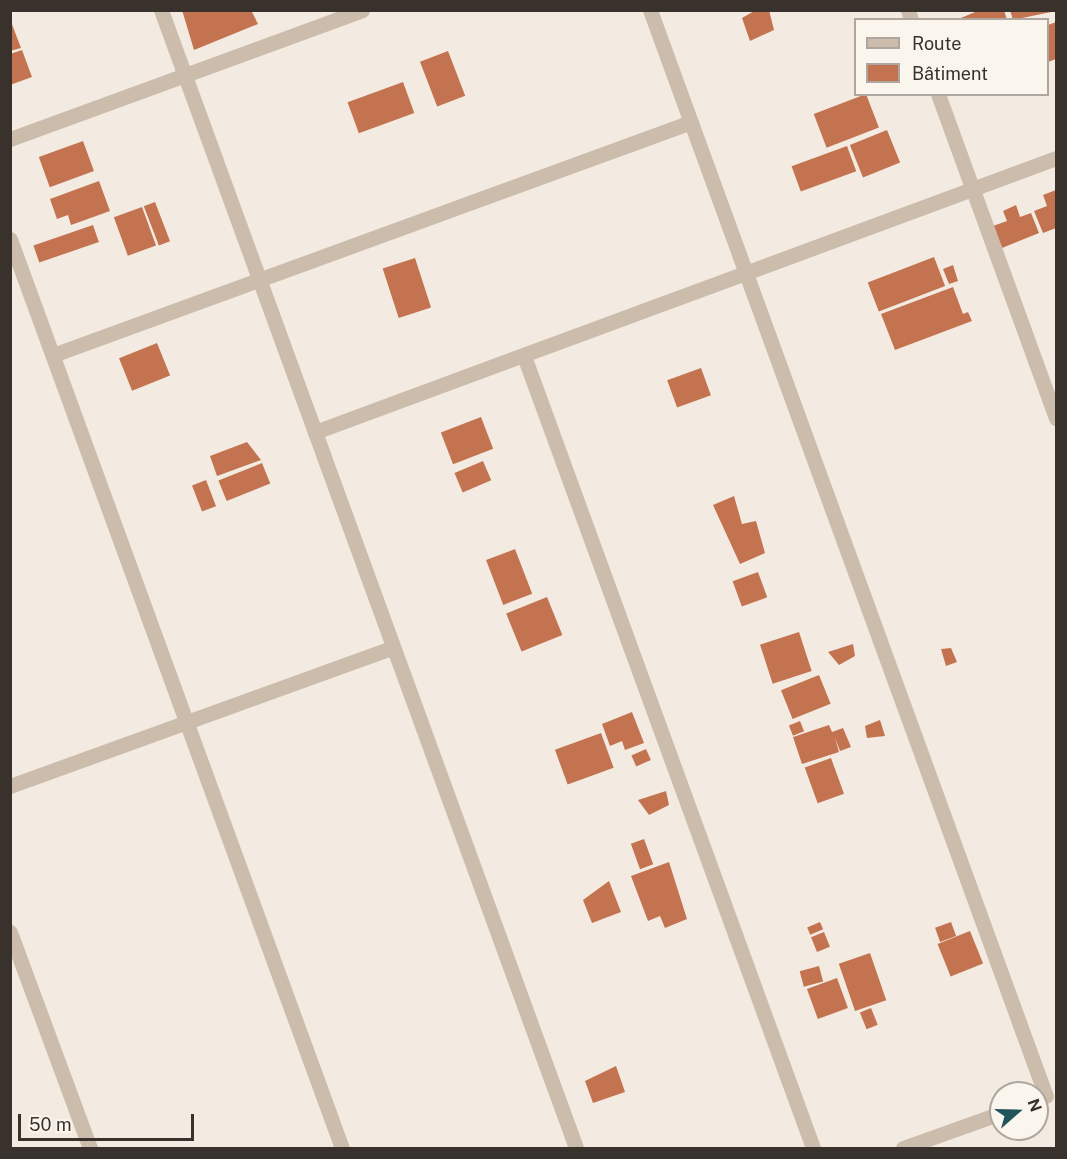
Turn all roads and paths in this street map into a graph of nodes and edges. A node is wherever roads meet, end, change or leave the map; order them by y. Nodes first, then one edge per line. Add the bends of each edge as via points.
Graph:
1 (161, 10) edge
2 (362, 10) edge
3 (650, 10) edge
4 (185, 75) junction
5 (939, 96) edge
6 (691, 122) junction
7 (10, 139) edge
8 (1056, 158) edge
9 (973, 189) junction
10 (10, 239) edge
11 (746, 275) junction
12 (259, 279) junction
13 (53, 354) junction
14 (524, 356) junction
15 (1056, 418) edge
16 (315, 432) junction
17 (393, 647) junction
18 (187, 722) junction
19 (10, 786) edge
20 (10, 932) edge
21 (1041, 1081) edge
22 (989, 1117) edge
23 (90, 1149) edge
24 (342, 1149) edge
25 (576, 1149) edge
26 (813, 1149) edge
27 (903, 1149) edge

1 - 4 street
2 - 4 street
3 - 6 street
4 - 7 street
4 - 12 street
5 - 9 street
6 - 11 street
6 - 12 street
8 - 9 street
9 - 11 street
9 - 15 street
10 - 13 street
11 - 14 street
11 - 21 street
12 - 13 street
12 - 16 street
13 - 18 street
14 - 16 street
14 - 26 street
16 - 17 street
17 - 18 street
17 - 25 street
18 - 19 street
18 - 24 street
20 - 23 street
22 - 27 street

